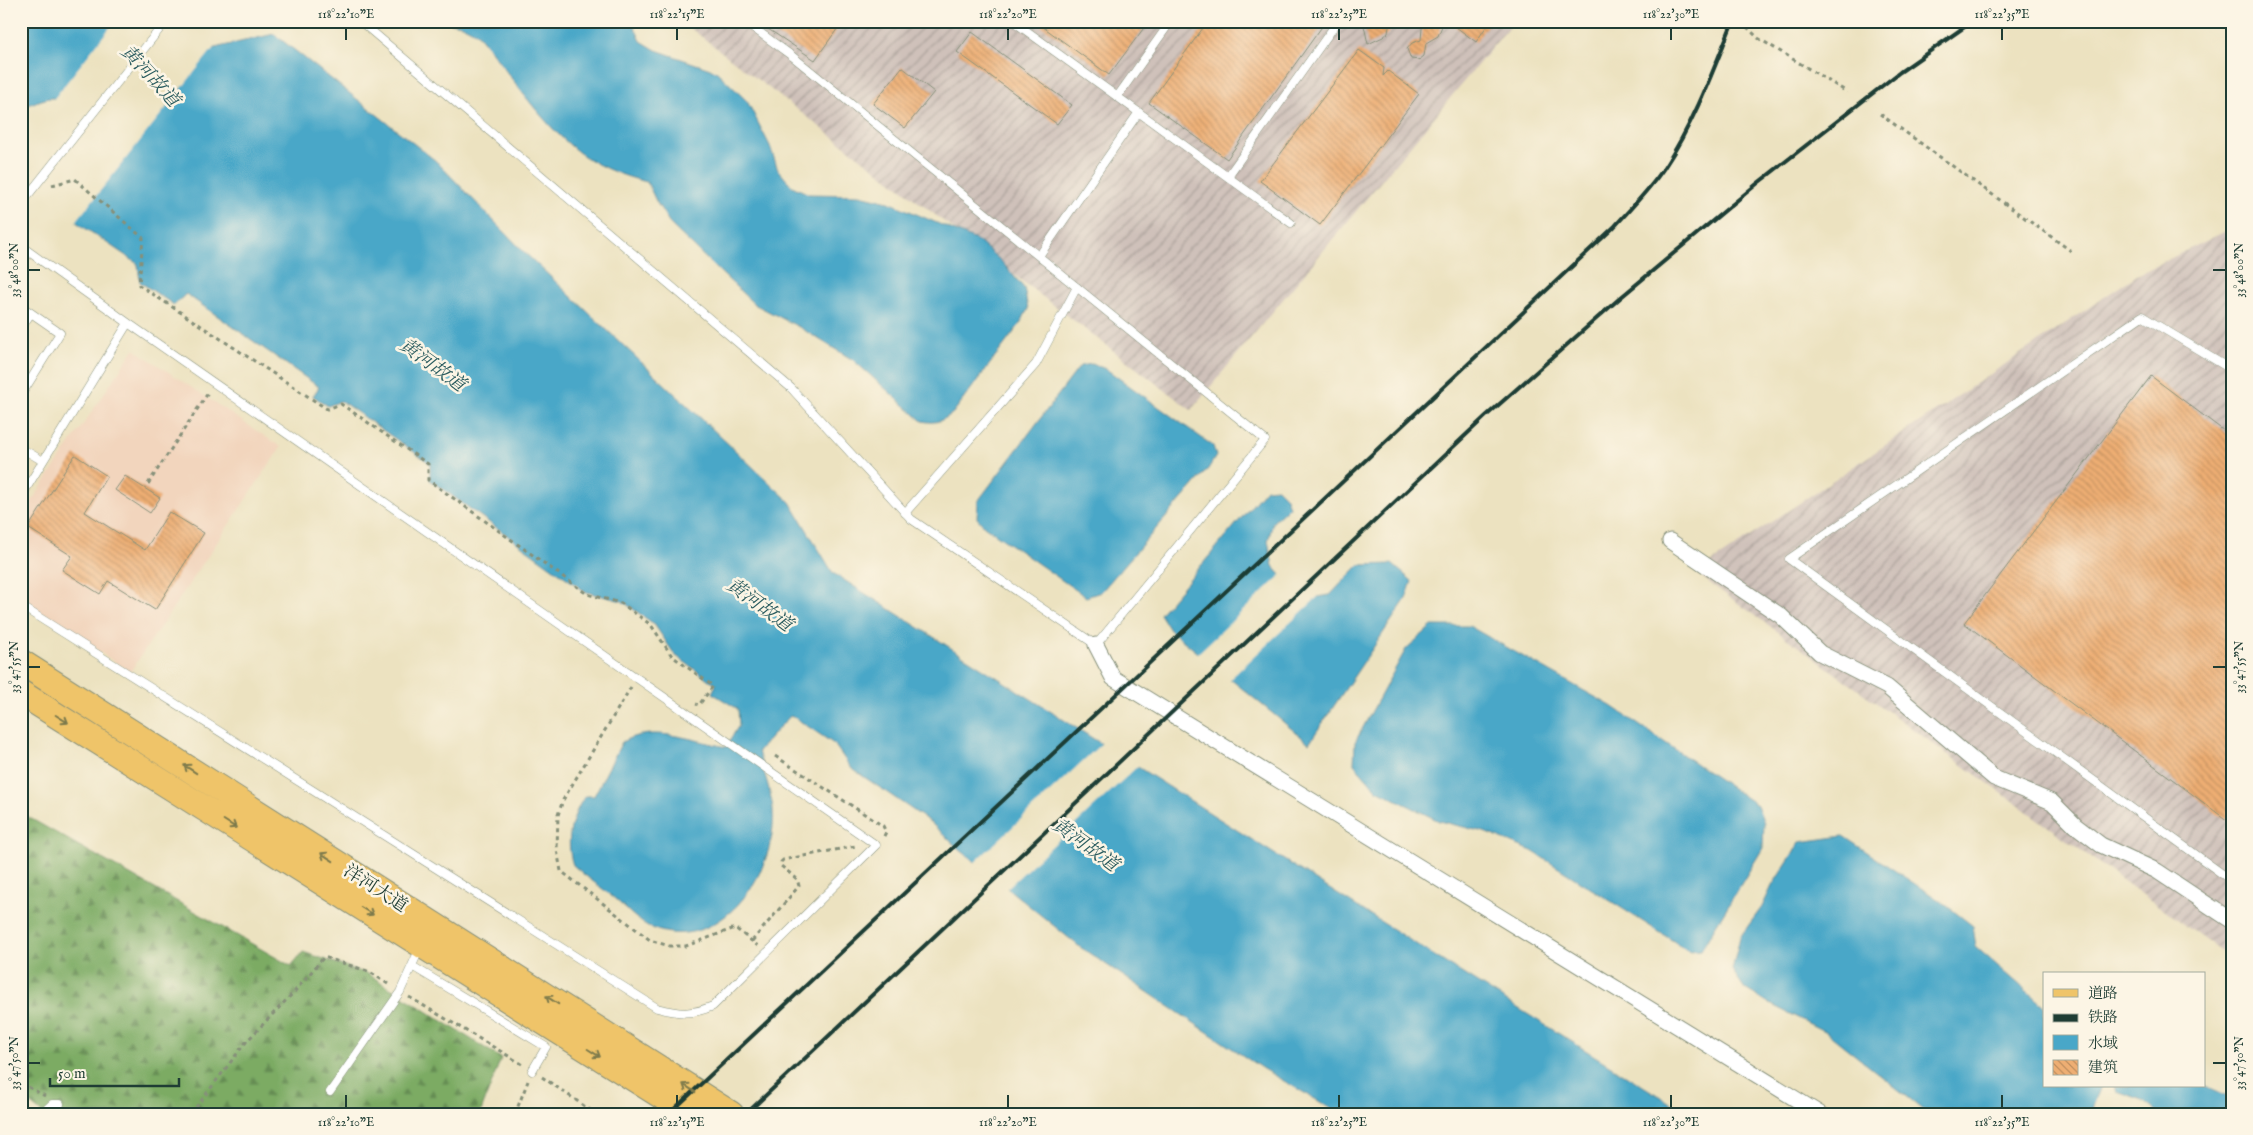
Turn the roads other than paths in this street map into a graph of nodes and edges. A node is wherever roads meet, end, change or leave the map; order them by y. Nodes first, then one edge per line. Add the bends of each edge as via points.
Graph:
1 (166, 21) edge
2 (360, 21) edge
3 (744, 21) edge
4 (1013, 21) edge
5 (1171, 21) edge
6 (1338, 21) edge
7 (1118, 97) junction
8 (1139, 112) junction
9 (1228, 176) junction
10 (21, 204) edge
11 (1291, 223) dead end
12 (21, 246) edge
13 (1039, 256) junction
14 (1077, 287) junction
15 (21, 306) edge
16 (31, 313) junction
17 (128, 323) junction
18 (21, 328) edge
19 (2232, 370) edge
20 (21, 395) edge
21 (21, 448) edge
22 (43, 461) junction
23 (21, 497) edge
24 (905, 513) junction
25 (1670, 541) dead end
26 (21, 606) edge
27 (1096, 645) junction
28 (21, 662) edge
29 (21, 693) edge
30 (2232, 881) edge
31 (2232, 920) edge
32 (417, 955) junction
33 (532, 1071) road end
34 (330, 1092) dead end
35 (60, 1104) dead end
36 (41, 1114) edge
37 (690, 1114) edge
38 (731, 1114) edge
39 (1820, 1114) edge

1 - 10 lane
2 - 24 lane via 791,388
3 - 13 lane via 792,56
4 - 7 lane
5 - 7 lane
6 - 9 lane
7 - 8 lane
8 - 9 lane
8 - 13 lane
9 - 11 lane
12 - 17 lane
13 - 14 lane
14 - 24 lane via 1036,364
14 - 27 lane via 1265,440
15 - 16 lane
16 - 18 lane
16 - 20 lane via 60,333
17 - 22 lane
17 - 26 lane via 876,845 713,1006 698,1013 675,1013 657,1008
19 - 30 lane via 2142,316 1789,559
21 - 22 lane
22 - 23 lane
24 - 27 lane
25 - 31 street via 1781,616 1820,653 1887,687 1994,778 2052,802 2100,845 2157,871
27 - 39 street via 1113,678
38 -> 28 main road, 洋河大道
29 -> 32 main road, 洋河大道
32 - 33 lane via 546,1047
32 - 34 lane via 400,992
32 -> 37 main road, 洋河大道
35 - 36 lane via 52,1104

